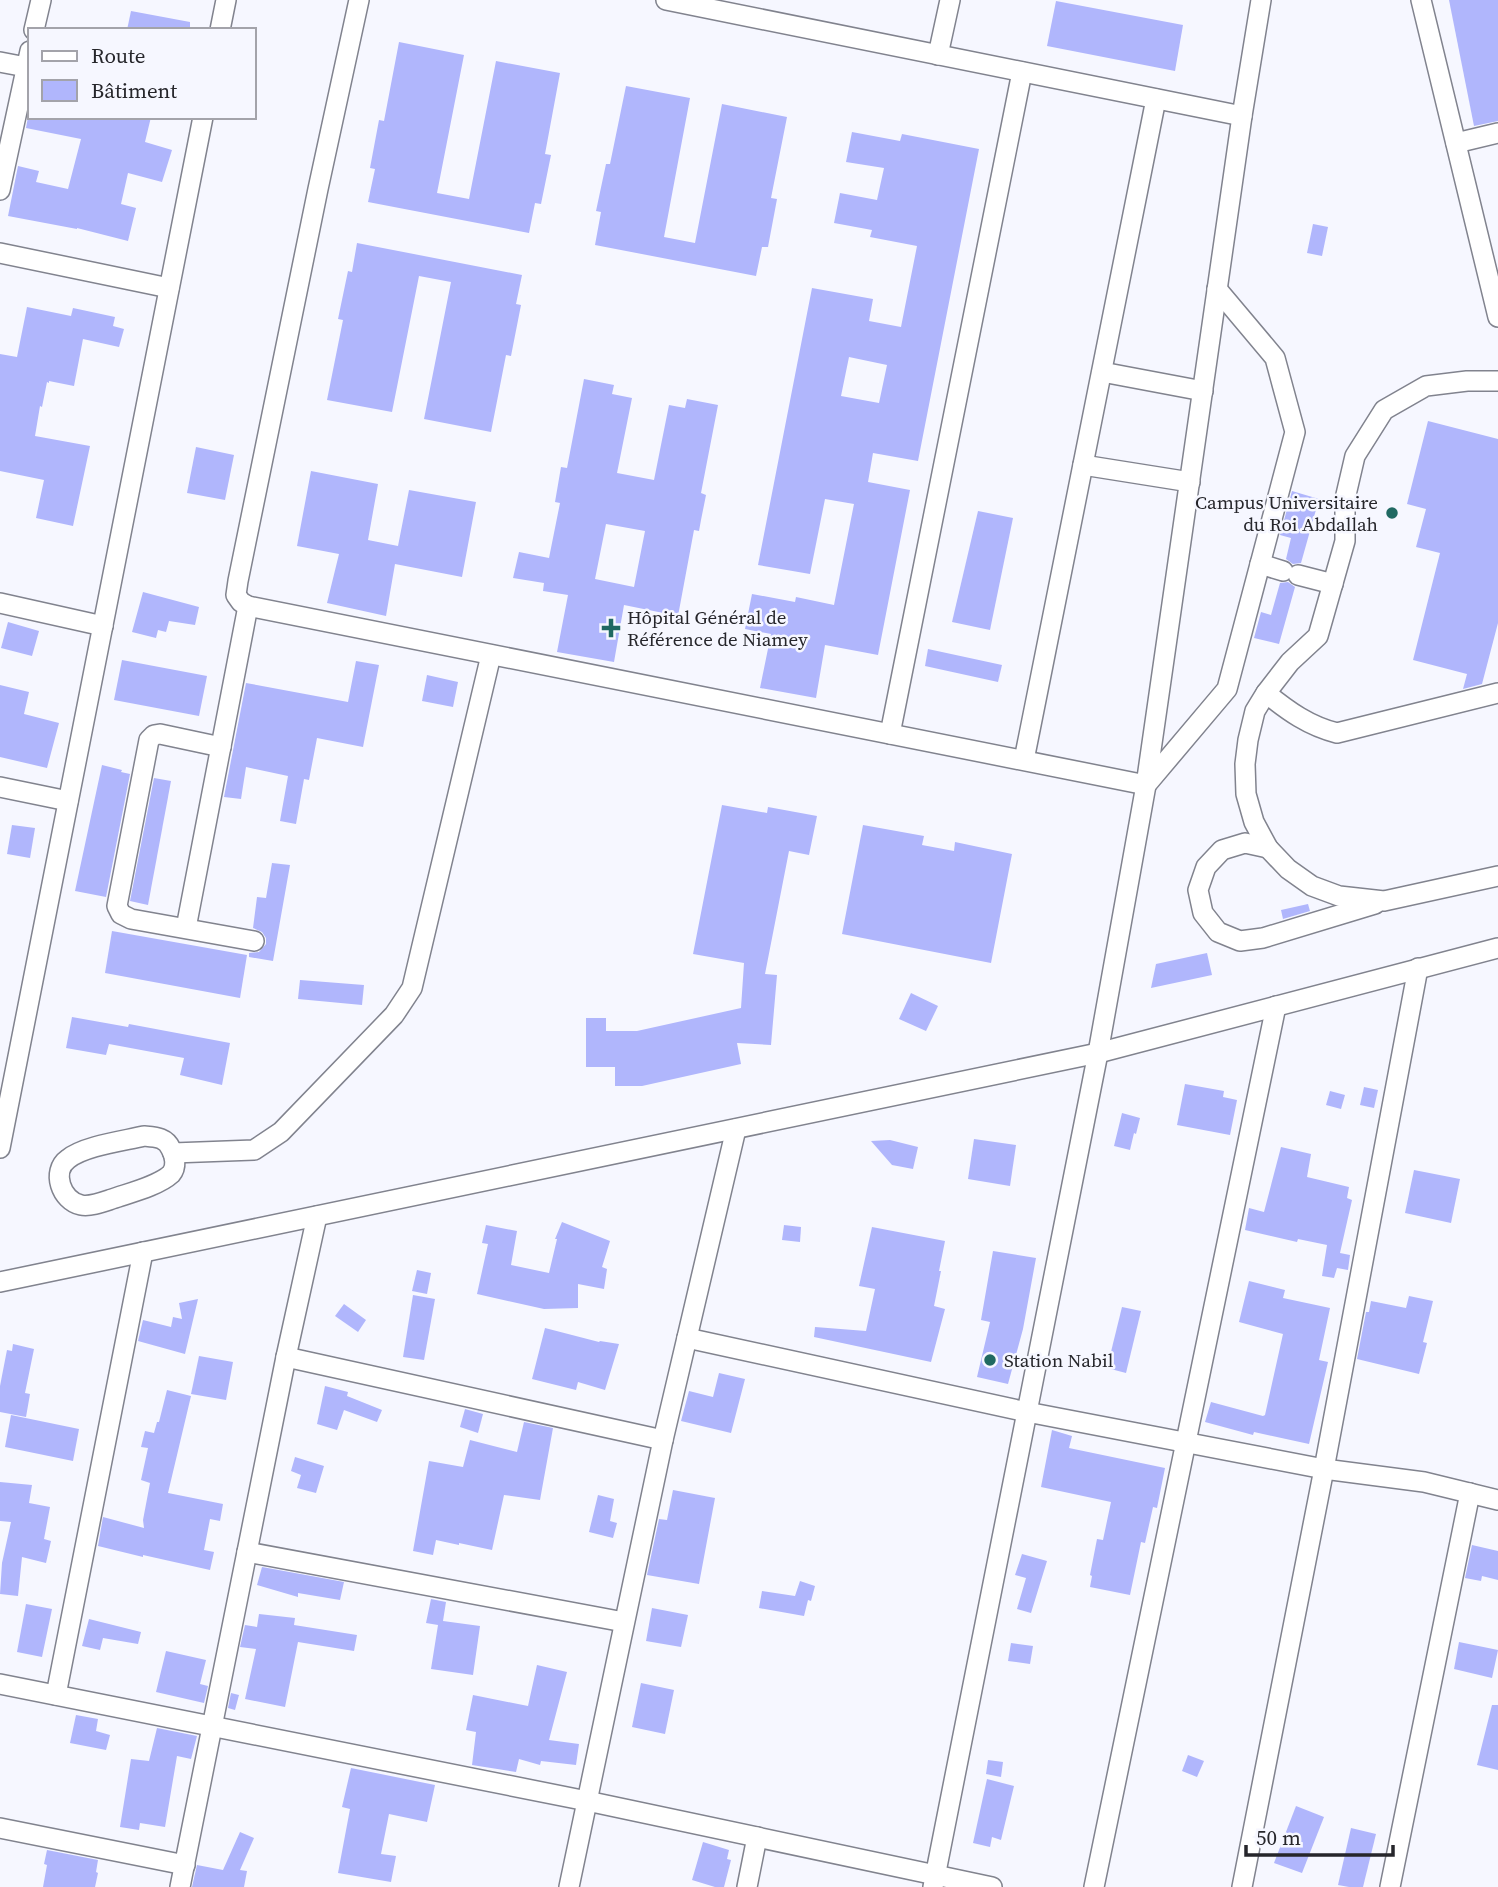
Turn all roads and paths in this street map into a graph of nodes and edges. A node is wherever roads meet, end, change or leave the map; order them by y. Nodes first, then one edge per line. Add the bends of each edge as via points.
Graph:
1 (41, 0) edge
2 (226, 0) edge
3 (359, 0) edge
4 (666, 0) edge
5 (950, 0) edge
6 (1261, 0) edge
7 (1420, 0) edge
8 (738, 7) edge
9 (34, 28) edge
10 (220, 28) edge
11 (938, 55) junction
12 (28, 59) edge
13 (0, 62) edge
14 (1022, 72) junction
15 (1156, 99) junction
16 (1242, 116) junction
17 (203, 119) edge
18 (1498, 132) edge
19 (1462, 141) junction
20 (0, 190) edge
21 (0, 253) edge
22 (1498, 268) edge
23 (169, 288) junction
24 (1217, 289) junction
25 (1498, 317) edge
26 (1102, 372) junction
27 (1498, 381) edge
28 (1203, 391) junction
29 (1083, 465) junction
30 (1190, 482) junction
31 (1260, 564) junction
32 (1333, 584) junction
33 (0, 603) edge
34 (248, 607) junction
35 (103, 626) junction
36 (491, 655) junction
37 (1266, 693) junction
38 (1498, 693) edge
39 (890, 734) junction
40 (221, 747) junction
41 (1024, 760) junction
42 (1146, 785) junction
43 (0, 787) edge
44 (68, 801) junction
45 (1268, 848) junction
46 (1498, 876) edge
47 (1384, 901) junction
48 (186, 929) junction
49 (254, 941) dead end
50 (1498, 948) edge
51 (1418, 968) junction
52 (1276, 1006) junction
53 (1098, 1053) junction
54 (736, 1129) junction
55 (0, 1148) edge
56 (173, 1153) junction
57 (317, 1216) junction
58 (143, 1252) junction
59 (0, 1282) edge
60 (687, 1338) junction
61 (286, 1357) junction
62 (1027, 1412) junction
63 (663, 1440) junction
64 (1186, 1443) junction
65 (1324, 1469) junction
66 (1470, 1493) junction
67 (1498, 1500) edge
68 (247, 1552) junction
69 (624, 1622) junction
70 (0, 1684) edge
71 (56, 1695) junction
72 (212, 1726) junction
73 (587, 1801) junction
74 (0, 1828) edge
75 (757, 1837) junction
76 (185, 1865) junction
77 (934, 1881) edge
78 (180, 1887) edge
79 (569, 1887) edge
80 (747, 1887) edge
81 (992, 1887) edge
82 (1094, 1887) edge
83 (1242, 1887) edge
84 (1390, 1887) edge

1 - 9 street
2 - 10 street
3 - 34 street via 238,581 236,595
4 - 8 street
5 - 11 street
6 - 16 street
7 - 19 street
8 - 11 street
11 - 14 street
12 - 13 street
12 - 20 street
14 - 15 street
14 - 39 street
15 - 16 street
15 - 26 street
16 - 24 street
17 - 23 street
18 - 19 street
19 - 22 street
19 - 25 street
21 - 23 street
23 - 35 street
24 - 28 street
24 - 31 street via 1275,358 1295,432
26 - 28 street
26 - 29 street
27 - 32 street via 1426,386 1384,410 1355,456 1345,499 1345,541
28 - 30 street
29 - 30 street
29 - 41 street
30 - 42 street
31 - 32 street
31 - 42 street via 1227,689
32 - 37 street via 1318,636
33 - 35 street
34 - 36 street
34 - 40 street
35 - 44 street
36 - 39 street
36 - 56 street via 412,988 394,1015 281,1132 254,1150
37 - 38 street via 1293,715 1337,733
37 - 45 street via 1255,711 1245,764 1246,794
39 - 41 street
40 - 48 street
40 - 48 street via 160,734 149,740 122,880 117,906 121,914
41 - 42 street
42 - 53 street
43 - 44 street
44 - 55 street
45 - 47 street via 1312,886 1339,896
45 - 47 street via 1245,843 1222,850 1206,867 1198,890 1203,913 1218,932 1240,941 1264,939
46 - 47 street
48 - 49 street
50 - 51 street
51 - 52 street
51 - 65 street
52 - 53 street
52 - 64 street
53 - 54 street
53 - 62 street
54 - 57 street
54 - 60 street
56 - 56 street via 175,1166 170,1174 97,1203 73,1202 61,1187 61,1165 78,1153 144,1136 164,1140
57 - 58 street
57 - 61 street
58 - 59 street
58 - 71 street
60 - 62 street
60 - 63 street
61 - 63 street
61 - 68 street
62 - 64 street
62 - 77 street
63 - 69 street
64 - 65 street
64 - 82 street
65 - 66 street
65 - 83 street
66 - 67 street
66 - 84 street
68 - 69 street
68 - 72 street
69 - 73 street
70 - 71 street
71 - 72 street
72 - 73 street
72 - 76 street
73 - 75 street
73 - 79 street
74 - 76 street
75 - 77 street
75 - 80 street
76 - 78 street
77 - 81 street

